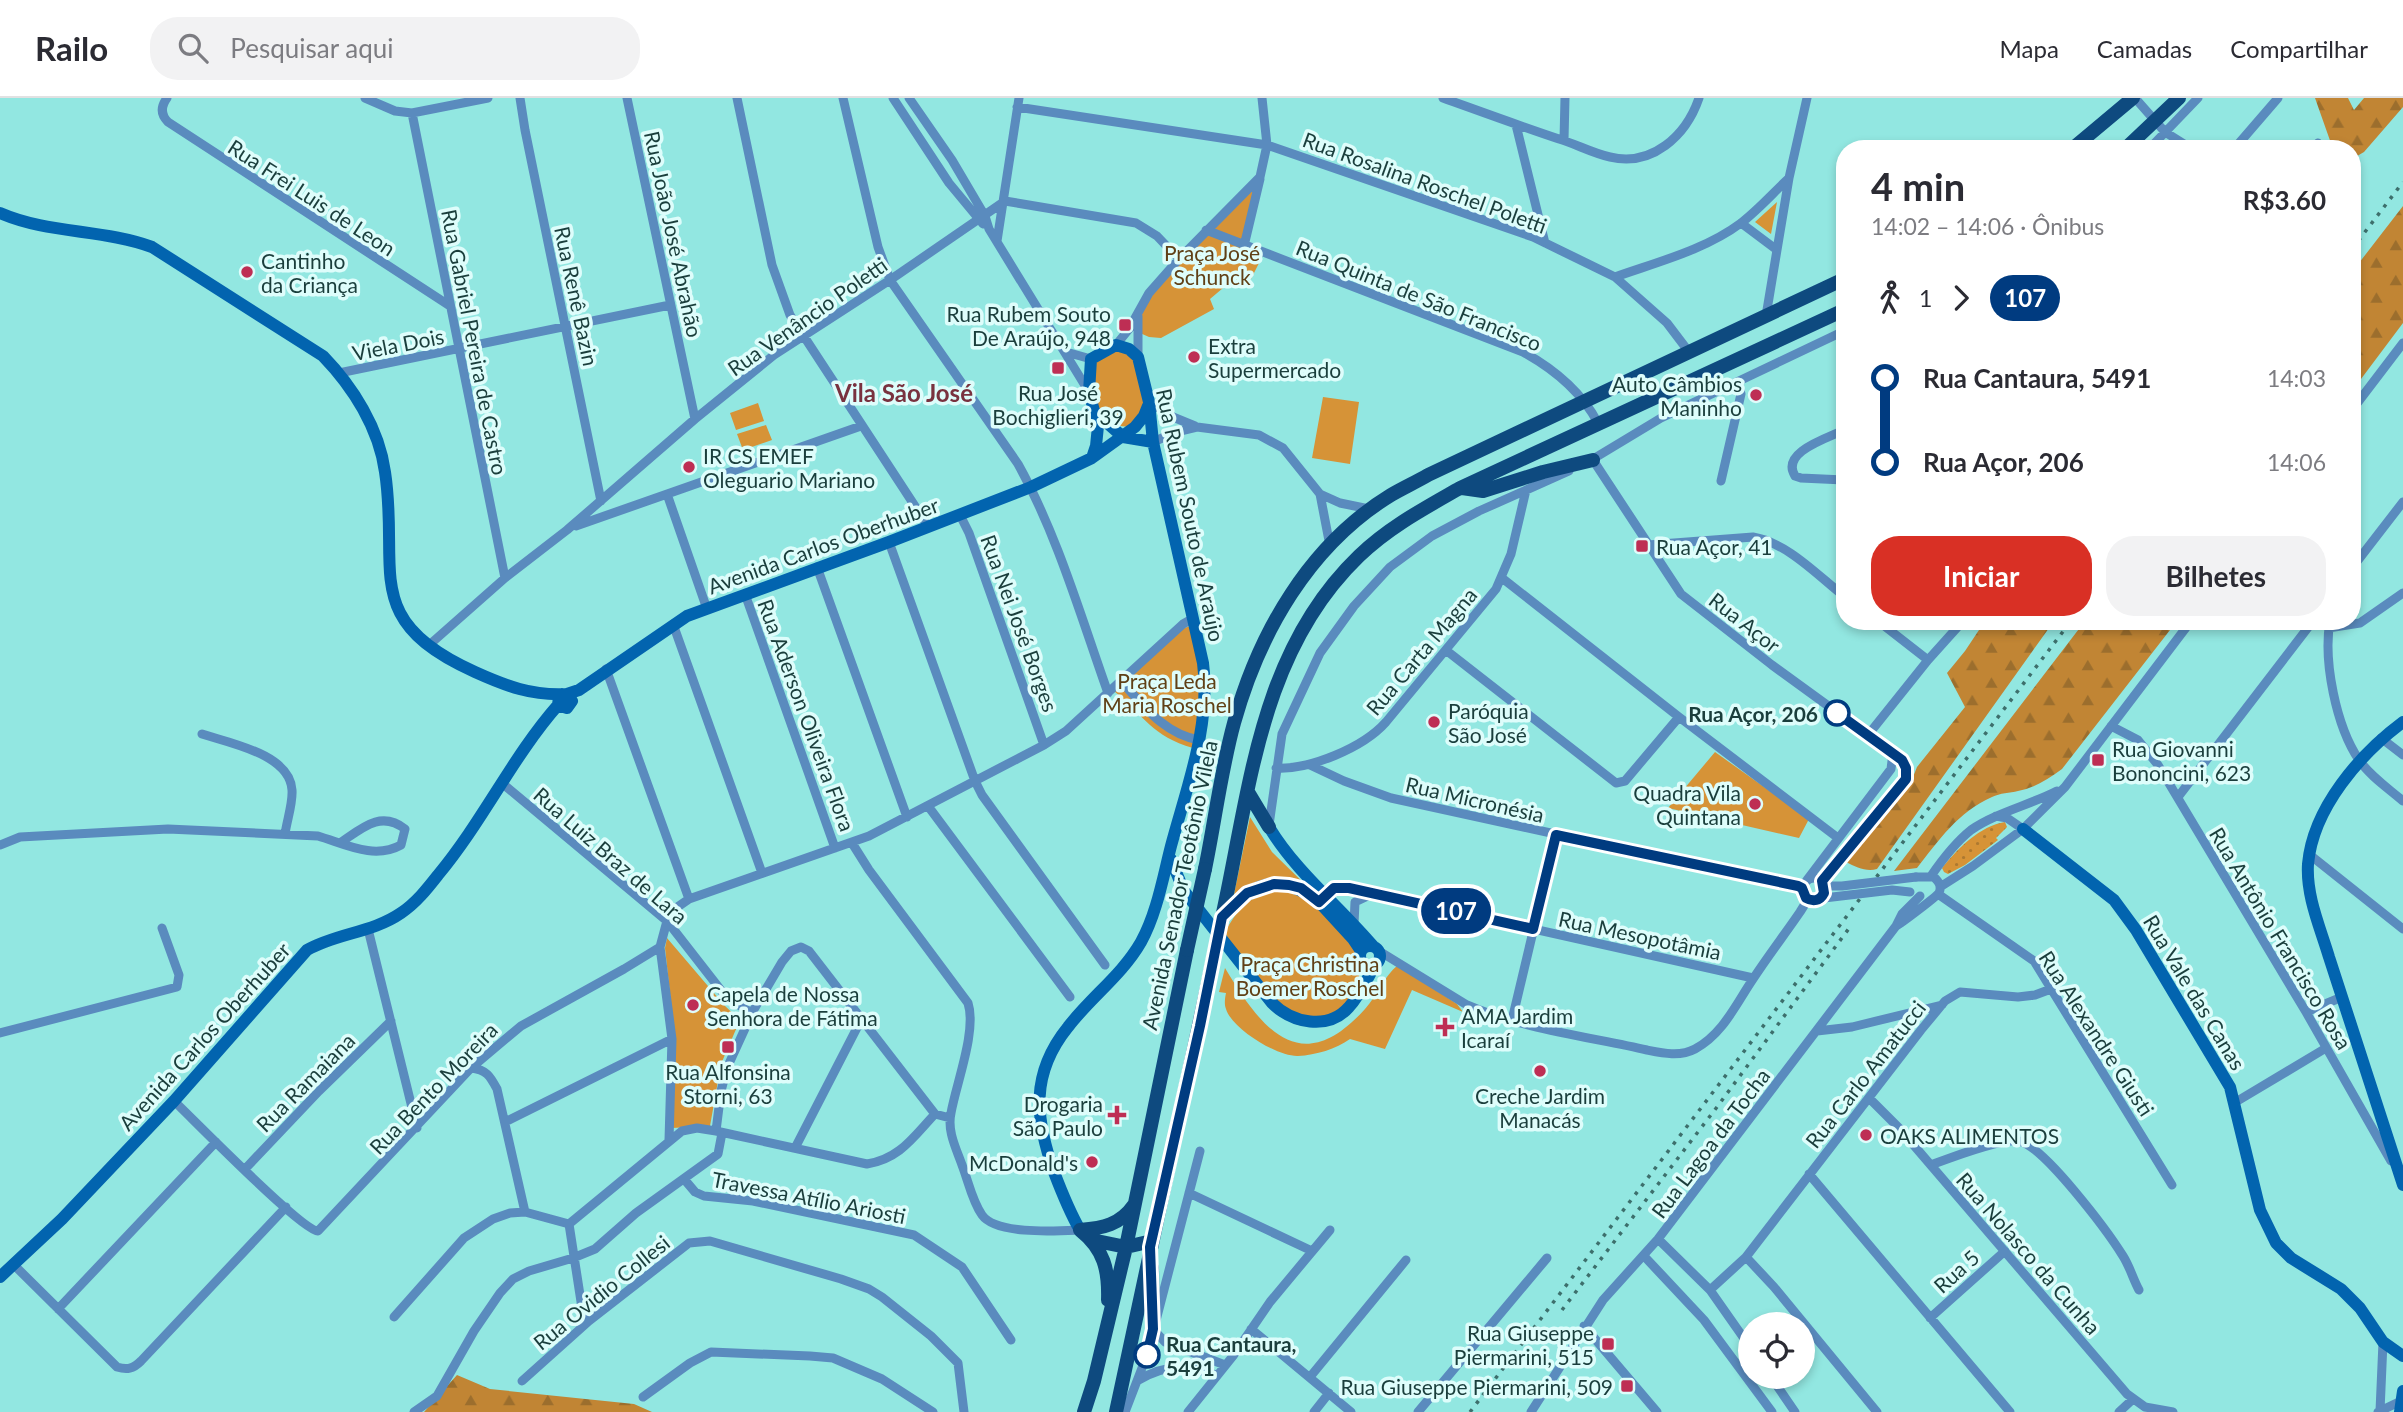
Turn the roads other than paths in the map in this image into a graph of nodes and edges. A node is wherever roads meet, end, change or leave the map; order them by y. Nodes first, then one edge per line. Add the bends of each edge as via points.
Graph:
1 (167, 98) edge
2 (365, 98) edge
3 (488, 98) edge
4 (520, 98) edge
5 (628, 98) edge
6 (737, 98) edge
7 (843, 98) edge
8 (893, 98) edge
9 (909, 98) edge
10 (1262, 98) edge
11 (1443, 98) edge
12 (1565, 98) edge
13 (1699, 98) edge
14 (1807, 98) edge
15 (2134, 98) edge
16 (2179, 98) edge
17 (2198, 98) edge
18 (2278, 98) edge
19 (1018, 102) edge
20 (412, 113) junction
21 (1516, 125) junction
22 (2161, 127) junction
23 (1564, 140) junction
24 (2083, 140) edge
25 (2140, 140) edge
26 (2154, 140) edge
27 (2179, 140) edge
28 (2242, 140) edge
29 (1267, 145) junction
30 (1260, 177) junction
31 (1789, 178) junction
32 (1005, 201) junction
33 (0, 213) edge
34 (981, 218) junction
35 (1741, 223) junction
36 (1206, 230) junction
37 (997, 241) junction
38 (1545, 243) junction
39 (1244, 246) junction
40 (1777, 250) junction
41 (1179, 258) junction
42 (1615, 277) junction
43 (890, 280) junction
44 (1836, 283) edge
45 (670, 305) junction
46 (450, 306) junction
47 (1138, 311) junction
48 (1836, 314) edge
49 (1766, 316) junction
50 (565, 327) junction
51 (1836, 335) edge
52 (802, 336) junction
53 (2403, 343) edge
54 (1116, 345) junction
55 (459, 349) junction
56 (1066, 352) junction
57 (1689, 352) junction
58 (1138, 357) junction
59 (1091, 359) junction
60 (339, 373) junction
61 (1738, 383) junction
62 (1088, 391) junction
63 (2361, 398) edge
64 (1586, 401) junction
65 (1149, 402) junction
66 (1096, 413) junction
67 (695, 419) junction
68 (1598, 423) junction
69 (861, 426) junction
70 (1197, 427) junction
71 (1836, 434) edge
72 (1123, 438) junction
73 (1153, 442) junction
74 (1091, 458) junction
75 (1593, 460) junction
76 (1836, 480) edge
77 (1721, 481) dead end
78 (1031, 488) junction
79 (1461, 488) junction
80 (1526, 490) junction
81 (667, 494) junction
82 (1320, 494) junction
83 (601, 501) junction
84 (2403, 502) edge
85 (1371, 510) junction
86 (960, 515) junction
87 (928, 526) junction
88 (567, 530) junction
89 (889, 542) junction
90 (1648, 545) junction
91 (1330, 546) junction
92 (2361, 556) edge
93 (817, 567) junction
94 (505, 578) junction
95 (1502, 578) junction
96 (1836, 590) edge
97 (2403, 593) edge
98 (745, 594) junction
99 (707, 608) junction
100 (1192, 618) junction
101 (2361, 622) edge
102 (673, 624) junction
103 (1890, 630) edge
104 (1955, 630) edge
105 (2184, 630) edge
106 (2306, 630) edge
107 (2329, 630) edge
108 (428, 646) junction
109 (1447, 651) junction
110 (1928, 660) junction
111 (606, 669) junction
112 (1121, 681) junction
113 (1108, 693) junction
114 (562, 700) junction
115 (1679, 717) junction
116 (2403, 722) edge
117 (2111, 726) junction
118 (202, 734) dead end
119 (1868, 735) junction
120 (2381, 738) junction
121 (1199, 740) junction
122 (1045, 745) junction
123 (1893, 753) junction
124 (2403, 755) edge
125 (2359, 760) junction
126 (1310, 765) junction
127 (1276, 768) junction
128 (975, 781) junction
129 (503, 784) junction
130 (2065, 787) junction
131 (1248, 792) junction
132 (2178, 797) junction
133 (2403, 801) edge
134 (928, 806) junction
135 (1995, 816) junction
136 (907, 817) junction
137 (1269, 827) junction
138 (2023, 829) junction
139 (285, 834) junction
140 (1556, 835) junction
141 (1838, 838) junction
142 (340, 843) junction
143 (852, 843) junction
144 (0, 845) edge
145 (835, 848) junction
146 (1169, 855) junction
147 (2310, 855) junction
148 (762, 873) junction
149 (1929, 876) junction
150 (1162, 884) junction
151 (1825, 884) junction
152 (1804, 887) junction
153 (1939, 890) junction
154 (1184, 891) junction
155 (1374, 892) junction
156 (1919, 895) junction
157 (1322, 898) junction
158 (1822, 898) junction
159 (689, 899) junction
160 (1222, 919) junction
161 (667, 921) junction
162 (1354, 924) junction
163 (162, 928) dead end
164 (368, 929) junction
165 (1533, 929) junction
166 (2403, 929) edge
167 (660, 947) junction
168 (1376, 948) junction
169 (1366, 960) junction
170 (1105, 965) dead end
171 (1753, 978) junction
172 (2051, 989) junction
173 (1070, 997) dead end
174 (2342, 997) junction
175 (1942, 1005) junction
176 (2306, 1012) junction
177 (752, 1013) junction
178 (861, 1020) junction
179 (1512, 1020) junction
180 (391, 1021) junction
181 (1817, 1031) junction
182 (0, 1033) edge
183 (672, 1040) junction
184 (2326, 1048) junction
185 (471, 1068) junction
186 (1869, 1098) junction
187 (174, 1101) junction
188 (2234, 1103) junction
189 (935, 1114) junction
190 (950, 1118) junction
191 (505, 1122) junction
192 (417, 1128) junction
193 (719, 1132) junction
194 (669, 1140) junction
195 (216, 1142) junction
196 (795, 1148) junction
197 (1200, 1150) dead end
198 (1931, 1165) junction
199 (245, 1169) junction
200 (1809, 1174) junction
201 (684, 1179) junction
202 (2172, 1185) dead end
203 (2403, 1185) edge
204 (1189, 1193) junction
205 (1134, 1203) junction
206 (286, 1208) junction
207 (525, 1212) junction
208 (569, 1224) junction
209 (1329, 1230) dead end
210 (1086, 1235) junction
211 (1658, 1239) junction
212 (1151, 1244) junction
213 (1126, 1247) junction
214 (1312, 1251) junction
215 (2005, 1251) junction
216 (1644, 1256) junction
217 (1746, 1257) junction
218 (573, 1258) junction
219 (1547, 1258) dead end
220 (1406, 1260) dead end
221 (14, 1265) junction
222 (0, 1278) edge
223 (1710, 1290) junction
224 (2139, 1290) dead end
225 (1116, 1292) junction
226 (1147, 1294) junction
227 (58, 1309) junction
228 (394, 1317) dead end
229 (1930, 1318) junction
230 (589, 1321) junction
231 (1584, 1326) junction
232 (1107, 1329) junction
233 (1153, 1329) junction
234 (1251, 1329) junction
235 (1738, 1330) edge
236 (1011, 1340) dead end
237 (2383, 1342) junction
238 (2403, 1356) edge
239 (1225, 1365) junction
240 (1217, 1375) junction
241 (1310, 1377) junction
242 (1139, 1380) junction
243 (522, 1381) dead end
244 (1780, 1389) edge
245 (1329, 1393) junction
246 (643, 1397) dead end
247 (2132, 1400) junction
248 (2401, 1401) edge
249 (414, 1412) edge
250 (933, 1412) edge
251 (964, 1412) edge
252 (1084, 1412) edge
253 (1116, 1412) edge
254 (1125, 1412) edge
255 (1188, 1412) edge
256 (1314, 1412) edge
257 (1351, 1412) edge
258 (1418, 1412) edge
259 (1531, 1412) edge
260 (1657, 1412) edge
261 (1772, 1412) edge
262 (1796, 1412) edge
263 (1877, 1412) edge
264 (2010, 1412) edge
265 (2119, 1412) edge
266 (2173, 1412) edge
267 (2379, 1412) edge

1 - 46 street, Rua Frei Luis de Leon via 162,110 168,122
2 - 20 street
3 - 20 street
4 - 50 street, Rua Renê Bazin
5 - 45 street, Rua João José Abrahão
6 - 52 street via 772,265
7 - 43 street
8 - 34 street via 949,183
9 - 34 street via 952,160
10 - 29 street
11 - 21 street
12 - 23 street
13 - 23 street via 1676,137 1649,156 1611,158
14 - 31 street
15 - 22 street
15 - 24 main road
16 - 22 main road
17 - 22 street
18 - 28 street
19 - 29 street, Rua Rosalina Roschel Poletti
19 - 32 street
20 - 46 street, Rua Gabriel Pereira de Castro
21 - 23 street
21 - 38 street
22 - 25 main road
22 - 26 street
22 - 27 street
29 - 30 street
29 - 38 street, Rua Rosalina Roschel Poletti
30 - 36 street
30 - 39 street
31 - 35 street
31 - 40 street
32 - 34 street, Rua Venâncio Poletti
32 - 37 street
32 - 41 street via 1136,223
33 - 60 street via 29,224 157,249 302,340
34 - 37 street
34 - 43 street, Rua Venâncio Poletti
35 - 40 street
35 - 42 street via 1704,244
36 - 39 street, Rua Quinta de São Francisco
36 - 41 street
37 - 56 street
38 - 42 street, Rua Rosalina Roschel Poletti
39 - 64 street, Rua Quinta de São Francisco via 1523,352 1553,370
40 - 49 street
41 - 47 street
42 - 57 street, Rua Rosalina Roschel Poletti via 1667,323
43 - 52 street, Rua Venâncio Poletti
43 - 78 street
44 - 49 main road, Avenida Senador Teotônio Vilela
45 - 50 street, Viela Dois
45 - 67 street, Rua João José Abrahão
46 - 55 street, Rua Gabriel Pereira de Castro
47 - 54 street
47 - 58 street, Rua Rubem Souto de Araújo
48 - 68 main road
49 - 57 main road, Avenida Senador Teotônio Vilela
50 - 55 street, Viela Dois
50 - 83 street, Rua Renê Bazin
51 - 61 street
52 - 67 street, Rua Venâncio Poletti
52 - 69 street
53 - 63 street
54 - 58 street
54 - 59 street
55 - 60 street, Viela Dois
55 - 94 street, Rua Gabriel Pereira de Castro
56 - 59 street
56 - 62 street
57 - 64 main road, Avenida Senador Teotônio Vilela
58 - 65 street, Rua Rubem Souto de Araújo
59 - 62 street
60 - 108 street via 363,408 385,469 389,580 395,602
61 - 75 street via 1661,418
61 - 77 street via 1741,394
62 - 66 street
64 - 68 street, Rua Quinta de São Francisco
64 - 85 main road, Avenida Senador Teotônio Vilela via 1428,475
65 - 70 street
65 - 72 street via 1144,416
65 - 73 street, Rua Rubem Souto de Araújo
66 - 72 street
66 - 74 street via 1097,439
67 - 83 street, Rua Venâncio Poletti
68 - 79 main road
69 - 81 street
69 - 87 street
70 - 73 street
70 - 82 street via 1269,438 1283,448
71 - 76 street via 1801,451 1791,466 1801,478
72 - 73 street
72 - 74 street, Avenida Carlos Oberhuber
73 - 100 street, Rua Rubem Souto de Araújo
74 - 78 street, Avenida Carlos Oberhuber
75 - 79 main road via 1483,491
75 - 80 street
75 - 90 street, Rua Açor
78 - 86 street, Avenida Carlos Oberhuber
78 - 113 street
79 - 131 main road via 1381,537 1315,607 1269,700
80 - 95 street, Rua Carta Magna
80 - 127 street via 1432,536 1390,567 1366,593 1341,622 1305,682 1282,734
81 - 88 street
81 - 99 street
82 - 85 street
82 - 91 street
83 - 88 street, Rua Venâncio Poletti
84 - 92 street
85 - 91 main road, Avenida Senador Teotônio Vilela
86 - 87 street, Avenida Carlos Oberhuber
86 - 122 street, Rua Nei José Borges
87 - 89 street, Avenida Carlos Oberhuber
88 - 94 street, Rua Venâncio Poletti
89 - 93 street, Avenida Carlos Oberhuber
89 - 128 street
90 - 96 street via 1764,539 1782,547
90 - 119 street, Rua Açor via 1681,594
91 - 205 main road, Avenida Senador Teotônio Vilela, bridge via 1271,625 1233,726
93 - 98 street, Avenida Carlos Oberhuber
93 - 136 street
94 - 108 street, Rua Venâncio Poletti
95 - 109 street, Rua Carta Magna
95 - 115 street
97 - 101 street
98 - 99 street, Avenida Carlos Oberhuber
98 - 145 street, Rua Aderson Oliveira Flora
99 - 102 street, Avenida Carlos Oberhuber
100 - 112 street
100 - 121 street, Rua Rubem Souto de Araújo via 1205,685
102 - 111 street, Avenida Carlos Oberhuber
102 - 148 street
103 - 110 street
104 - 110 street
105 - 117 street
106 - 132 street
107 - 125 street via 2333,689
108 - 114 street via 485,676
109 - 115 street via 1616,783 1625,781
109 - 126 street, Rua Carta Magna via 1378,730
110 - 119 street
111 - 114 street, Avenida Carlos Oberhuber
111 - 159 street
112 - 113 street
112 - 121 street via 1164,726
113 - 122 street
114 - 129 street, Avenida Carlos Oberhuber
115 - 141 street
116 - 120 street
117 - 130 street
117 - 132 street, Rua Antônio Francisco Rosa via 2146,749
118 - 139 street via 274,760 287,773 292,789
119 - 123 street, Rua Açor
120 - 124 street
120 - 125 street
121 - 146 street, Rua Rubem Souto de Araújo
122 - 128 street
123 - 141 street via 1891,769
123 - 151 street, Rua Açor via 1905,765 1906,779
125 - 133 street
125 - 147 street via 2323,813
126 - 127 street, Rua Carta Magna
126 - 140 street, Rua Micronésia via 1391,798
127 - 137 street
128 - 134 street
128 - 170 street
129 - 161 street, Rua Luiz Braz de Lara
129 - 164 street, Avenida Carlos Oberhuber via 420,897 388,921
130 - 135 street
130 - 138 street
131 - 137 main road
131 - 160 main road
132 - 176 street, Rua Antônio Francisco Rosa
134 - 136 street
134 - 173 street
135 - 138 street, Rua Vale das Canas
135 - 149 street via 1963,838
136 - 143 street
137 - 157 street
138 - 153 street
138 - 188 street, Rua Vale das Canas via 2119,906 2230,1087
139 - 142 street
139 - 144 street via 168,829 20,837
140 - 152 street, Rua Micronésia
140 - 165 street
141 - 152 street
142 - 142 street via 389,852 401,845 405,829 394,820 384,820
143 - 145 street
143 - 190 street via 968,1003 970,1030
145 - 148 street
146 - 150 street, Rua Rubem Souto de Araújo
146 - 154 street
147 - 166 street
147 - 174 street via 2309,890
148 - 159 street
149 - 151 street, bridge
149 - 153 street, Rua Alexandre Giusti via 1937,880
149 - 156 street via 1917,882
150 - 154 street
150 - 210 street, Rua Rubem Souto de Araújo via 1133,955 1069,1025 1045,1064 1041,1130 1068,1210
151 - 152 street via 1815,878
151 - 158 street
152 - 158 street via 1812,901
152 - 171 street via 1803,908
153 - 156 street, Rua Lagoa da Tocha
153 - 172 street, Rua Alexandre Giusti via 2030,957
154 - 169 street via 1272,1003 1288,1016 1308,1022 1331,1020 1349,1008 1361,990
155 - 157 street, Rua Mesopotâmia via 1340,887
155 - 162 street via 1355,902
155 - 165 street, Rua Mesopotâmia
156 - 158 street, bridge via 1892,890
156 - 181 street, Rua Lagoa da Tocha via 1907,920 1896,926
157 - 160 main road via 1301,888 1274,884 1247,893
157 - 162 street
157 - 169 street
159 - 161 street
160 - 212 main road, bridge
161 - 167 street
161 - 177 street, Rua Luiz Braz de Lara via 727,998
162 - 168 street
163 - 182 street via 179,975 177,987
164 - 180 street
164 - 187 street, Avenida Carlos Oberhuber via 307,950
165 - 171 street, Rua Mesopotâmia
165 - 179 street
167 - 183 street
167 - 185 street, Rua Bento Moreira via 520,1026
168 - 169 street via 1366,946
168 - 169 street via 1379,960
168 - 179 street via 1467,1005
171 - 179 street via 1722,1027 1684,1053 1647,1050
172 - 175 street, Rua Carlo Amatucci via 2018,997 1960,992
172 - 202 street, Rua Alexandre Giusti
174 - 176 street
174 - 203 street
175 - 181 street
175 - 186 street, Rua Carlo Amatucci
176 - 184 street, Rua Antônio Francisco Rosa
177 - 178 street via 782,962 801,947 810,951
177 - 193 street via 727,1068
178 - 189 street
178 - 196 street
180 - 192 street
180 - 199 street, Rua Ramaiana
181 - 211 street, Rua Lagoa da Tocha
183 - 191 street
183 - 194 street
184 - 188 street
184 - 203 street, Rua Antônio Francisco Rosa
185 - 191 street via 490,1075
185 - 192 street, Rua Bento Moreira
186 - 198 street, Rua Nolasco da Cunha
186 - 200 street, Rua Carlo Amatucci
187 - 195 street, Rua Bento Moreira
187 - 221 street, Avenida Carlos Oberhuber
188 - 237 street, Rua Vale das Canas via 2260,1210 2271,1235 2291,1258 2345,1292
189 - 190 street
189 - 196 street via 910,1143 876,1163
190 - 210 street via 970,1187 987,1220 1027,1230
191 - 207 street
192 - 206 street, Rua Bento Moreira via 319,1230 311,1230
193 - 194 street via 697,1128
193 - 196 street
193 - 201 street via 718,1154
194 - 208 street
195 - 199 street, Rua Bento Moreira
195 - 227 street
197 - 204 street
198 - 215 street, Rua Nolasco da Cunha
198 - 224 street via 2003,1143 2027,1144 2099,1222 2125,1259
199 - 206 street, Rua Bento Moreira
200 - 217 street, Rua Carlo Amatucci
200 - 229 street
201 - 218 street via 595,1249
201 - 236 street, Travessa Atílio Ariosti via 704,1196 753,1200 914,1235 962,1268
204 - 214 street
204 - 233 street
205 - 210 main road via 1117,1222
205 - 213 main road, Avenida Senador Teotônio Vilela
206 - 227 street via 135,1367 117,1367
207 - 208 street
207 - 228 street via 493,1219 474,1230
208 - 218 street
209 - 214 street
210 - 213 main road
210 - 232 main road via 1107,1266
211 - 216 street, Rua Lagoa da Tocha
211 - 223 street
212 - 213 main road
212 - 226 main road
213 - 225 main road, Avenida Senador Teotônio Vilela
214 - 234 street
215 - 229 street, Rua 5
215 - 247 street, Rua Nolasco da Cunha
216 - 231 street, Rua Lagoa da Tocha
216 - 261 street via 1704,1320
217 - 223 street, Rua Carlo Amatucci
217 - 263 street
218 - 230 street via 582,1308
218 - 249 street via 513,1279 474,1331 438,1395
219 - 258 street
220 - 241 street
221 - 222 street, Avenida Carlos Oberhuber
221 - 227 street
223 - 235 street
225 - 226 main road
225 - 232 main road, Avenida Senador Teotônio Vilela
226 - 233 main road
226 - 253 main road
229 - 264 street
230 - 243 street, Rua Ovidio Collesi
230 - 251 street, Rua Ovidio Collesi via 689,1243 721,1243 841,1279 882,1297 958,1363
231 - 259 street, Rua Lagoa da Tocha
231 - 260 street
232 - 252 main road, Avenida Senador Teotônio Vilela
233 - 239 street via 1165,1342
233 - 242 street
234 - 239 street
234 - 241 street
237 - 238 street, Rua Vale das Canas
237 - 267 street
239 - 240 street
240 - 242 street via 1175,1367 1159,1369
240 - 255 street
241 - 245 street
242 - 254 street
244 - 262 street
245 - 256 street
245 - 257 street
246 - 250 street via 711,1352 810,1356 833,1358 876,1376
247 - 265 street
247 - 266 street
248 - 267 street

